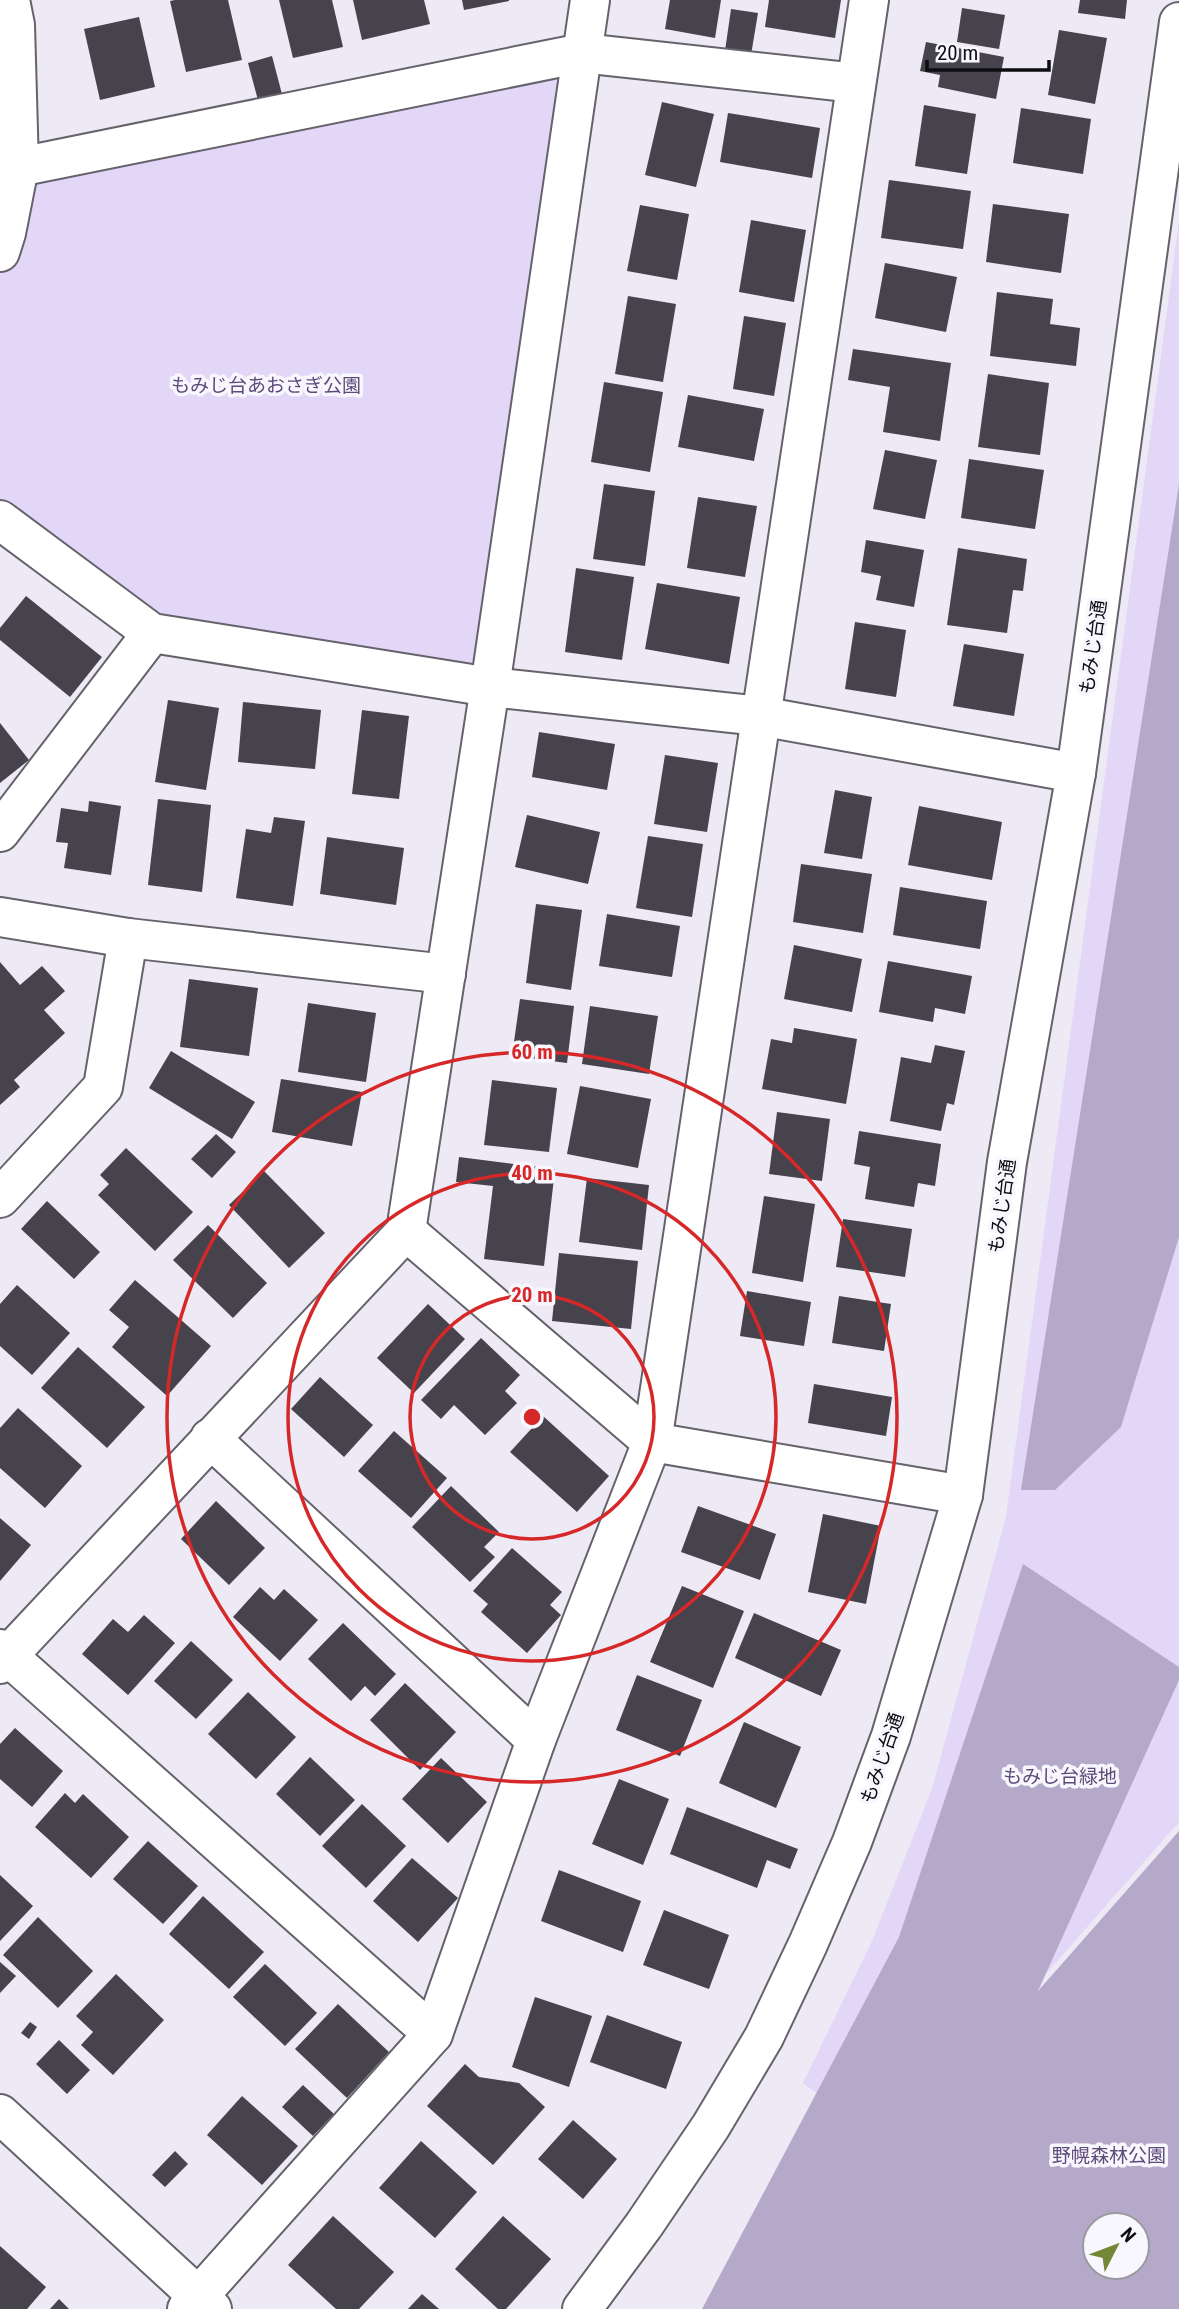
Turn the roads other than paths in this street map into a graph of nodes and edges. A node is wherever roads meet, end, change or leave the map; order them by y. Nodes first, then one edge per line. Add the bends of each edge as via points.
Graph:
1 (10, 0) edge
2 (590, 0) edge
3 (869, 0) edge
4 (1179, 22) edge
5 (582, 52) junction
6 (856, 83) junction
7 (19, 167) junction
8 (0, 252) edge
9 (0, 520) edge
10 (152, 633) junction
11 (490, 687) junction
12 (760, 716) junction
13 (1076, 773) junction
14 (0, 832) edge
15 (0, 917) edge
16 (128, 938) junction
17 (446, 974) junction
18 (0, 1198) edge
19 (405, 1231) junction
20 (210, 1438) junction
21 (652, 1442) junction
22 (963, 1495) junction
23 (2, 1656) edge
24 (536, 1740) junction
25 (433, 2034) junction
26 (0, 2115) edge
27 (199, 2305) edge
28 (582, 2309) edge

1 - 7 street via 15,25
2 - 5 street
3 - 6 street
4 - 13 street, もみじ台通
5 - 6 street
5 - 7 street
5 - 11 street
6 - 12 street
7 - 8 street
9 - 10 street
10 - 11 street
10 - 14 street
11 - 12 street
11 - 17 street
12 - 13 street
12 - 21 street
13 - 22 street, もみじ台通 via 1007,1162
15 - 16 street
16 - 17 street
16 - 18 street via 103,1087
17 - 19 street
19 - 20 street
19 - 21 street
20 - 23 street
20 - 24 street
21 - 22 street
21 - 24 street
22 - 28 street, もみじ台通 via 891,1737 808,1944 764,2036 711,2126
23 - 25 street
24 - 25 street
25 - 27 street
26 - 27 street

